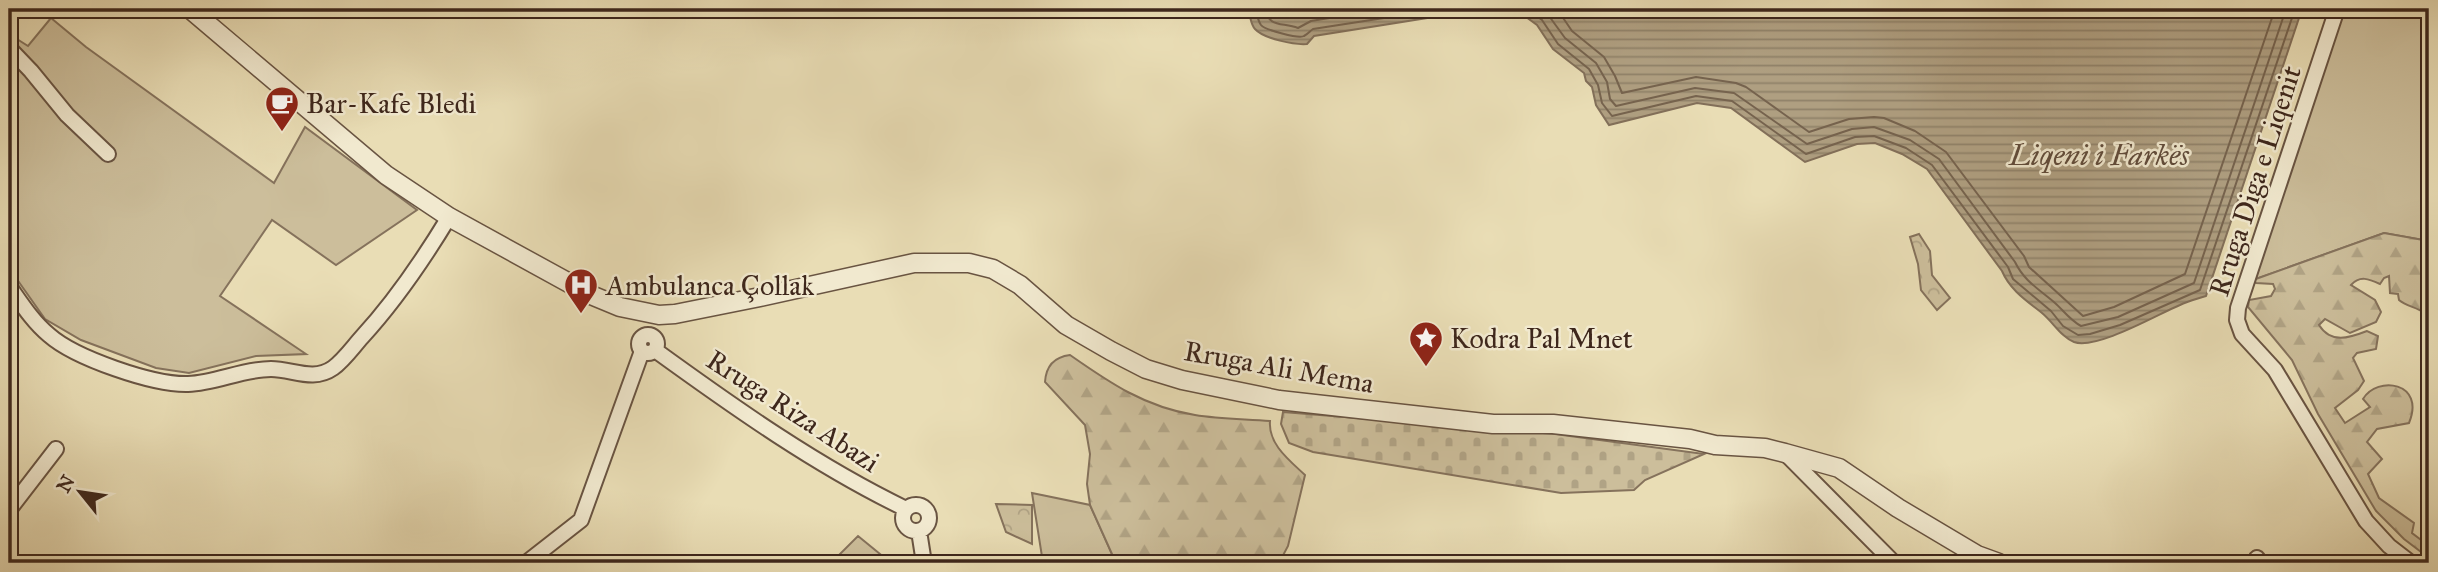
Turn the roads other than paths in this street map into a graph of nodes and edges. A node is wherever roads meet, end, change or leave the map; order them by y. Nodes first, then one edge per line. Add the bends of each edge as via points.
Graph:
1 (190, 9) edge
2 (2337, 9) edge
3 (9, 48) edge
4 (108, 154) dead end
5 (449, 217) junction
6 (9, 286) edge
7 (647, 313) junction
8 (649, 350) junction
9 (56, 449) dead end
10 (1785, 453) junction
11 (906, 509) junction
12 (9, 510) edge
13 (919, 531) junction
14 (526, 563) edge
15 (924, 563) edge
16 (1894, 563) edge
17 (1999, 563) edge
18 (2411, 563) edge

1 - 5 street, Rruga Ali Mema via 378,169
2 - 18 street, Rruga Diga e Liqenit via 2237,320 2242,334 2275,370 2366,521
3 - 4 street
5 - 6 street via 384,312 325,373 271,369 215,382 159,382 63,345 33,318
5 - 7 street, Rruga Ali Mema via 591,295
7 - 8 street via 648,335 656,340
7 - 10 street, Rruga Ali Mema via 674,314 914,263 968,263 993,269 1020,285 1066,325 1146,369 1212,388 1279,400 1493,424 1553,424
8 - 11 street, Rruga Riza Abazi via 863,488
8 - 14 street via 580,520
9 - 12 street
10 - 16 street
10 - 17 street, Rruga Ali Mema via 1839,468 1977,555
11 - 13 street via 904,525
11 - 13 street via 917,505 927,512 928,523
13 - 15 street

